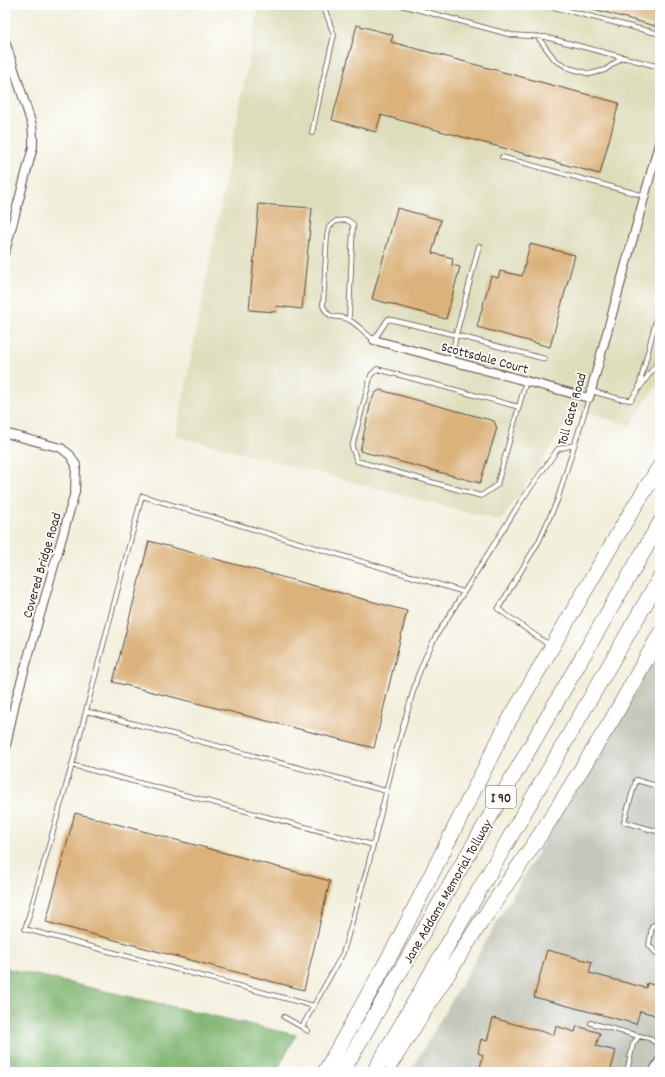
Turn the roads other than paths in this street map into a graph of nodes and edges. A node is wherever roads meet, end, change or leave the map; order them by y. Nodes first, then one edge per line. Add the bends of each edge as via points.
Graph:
1 (326, 5) edge
2 (401, 5) edge
3 (545, 5) edge
4 (660, 34) edge
5 (537, 36) junction
6 (5, 41) edge
7 (623, 57) junction
8 (660, 67) edge
9 (312, 133) dead end
10 (660, 140) edge
11 (502, 157) dead end
12 (645, 196) junction
13 (479, 246) dead end
14 (5, 252) edge
15 (660, 304) edge
16 (349, 319) junction
17 (456, 335) junction
18 (374, 340) junction
19 (545, 359) dead end
20 (660, 359) edge
21 (451, 361) junction
22 (526, 381) junction
23 (638, 390) junction
24 (590, 395) junction
25 (519, 407) junction
26 (5, 433) edge
27 (574, 445) junction
28 (660, 466) edge
29 (660, 522) edge
30 (660, 578) edge
31 (464, 592) junction
32 (660, 634) edge
33 (552, 647) junction
34 (86, 711) junction
35 (5, 750) edge
36 (72, 765) junction
37 (660, 787) edge
38 (386, 791) junction
39 (660, 832) edge
40 (373, 845) junction
41 (660, 922) edge
42 (660, 954) edge
43 (314, 1006) junction
44 (284, 1017) dead end
45 (591, 1023) dead end
46 (302, 1027) junction
47 (308, 1031) dead end
48 (639, 1036) junction
49 (660, 1046) edge
50 (660, 1060) edge
51 (325, 1072) edge
52 (342, 1072) edge
53 (374, 1072) edge
54 (385, 1072) edge
55 (627, 1072) edge
56 (653, 1072) edge

1 - 9 lane via 325,10 334,35
2 - 5 lane via 512,35
3 - 4 lane
5 - 7 lane
5 - 7 lane via 555,60 569,68 590,74 605,70
6 - 14 street via 32,125 33,147
7 - 8 lane
10 - 12 street, Toll Gate Road
11 - 12 lane
12 - 24 street, Toll Gate Road
13 - 17 lane
15 - 23 lane
16 - 16 lane via 332,316 323,306 327,236 329,227 336,220 347,220 354,224
16 - 18 lane
17 - 18 lane via 388,319
17 - 19 lane
17 - 21 lane
18 - 21 street, Scottsdale Court
20 - 23 lane
21 - 22 street, Scottsdale Court
22 - 24 street, Scottsdale Court
22 - 25 lane
23 - 24 lane via 631,400
24 - 27 lane, Toll Gate Road
25 - 25 lane via 497,485 481,496 356,461 352,447 371,375 377,369
26 - 35 street, Covered Bridge Road via 61,448 76,464 75,492
27 - 31 lane via 558,449 521,501
27 - 33 lane, Toll Gate Road via 557,500 539,541 498,609
28 - 33 highway
29 - 52 highway, Jane Addams Memorial Tollway / I 90
30 - 53 highway, Jane Addams Memorial Tollway / I 90
31 - 34 lane via 142,496
31 - 38 lane via 436,636 417,678
32 - 54 highway via 612,720 546,826
33 - 51 highway via 507,724 397,943
34 - 36 lane
34 - 38 lane
36 - 40 lane
36 - 43 lane via 26,929
37 - 39 lane via 636,780 624,822
38 - 40 lane
40 - 43 lane via 344,953
41 - 42 lane via 652,926 649,945
43 - 46 lane
44 - 46 lane
45 - 48 lane
46 - 47 lane
48 - 49 lane via 649,1038
48 - 55 lane via 633,1044
50 - 56 street

